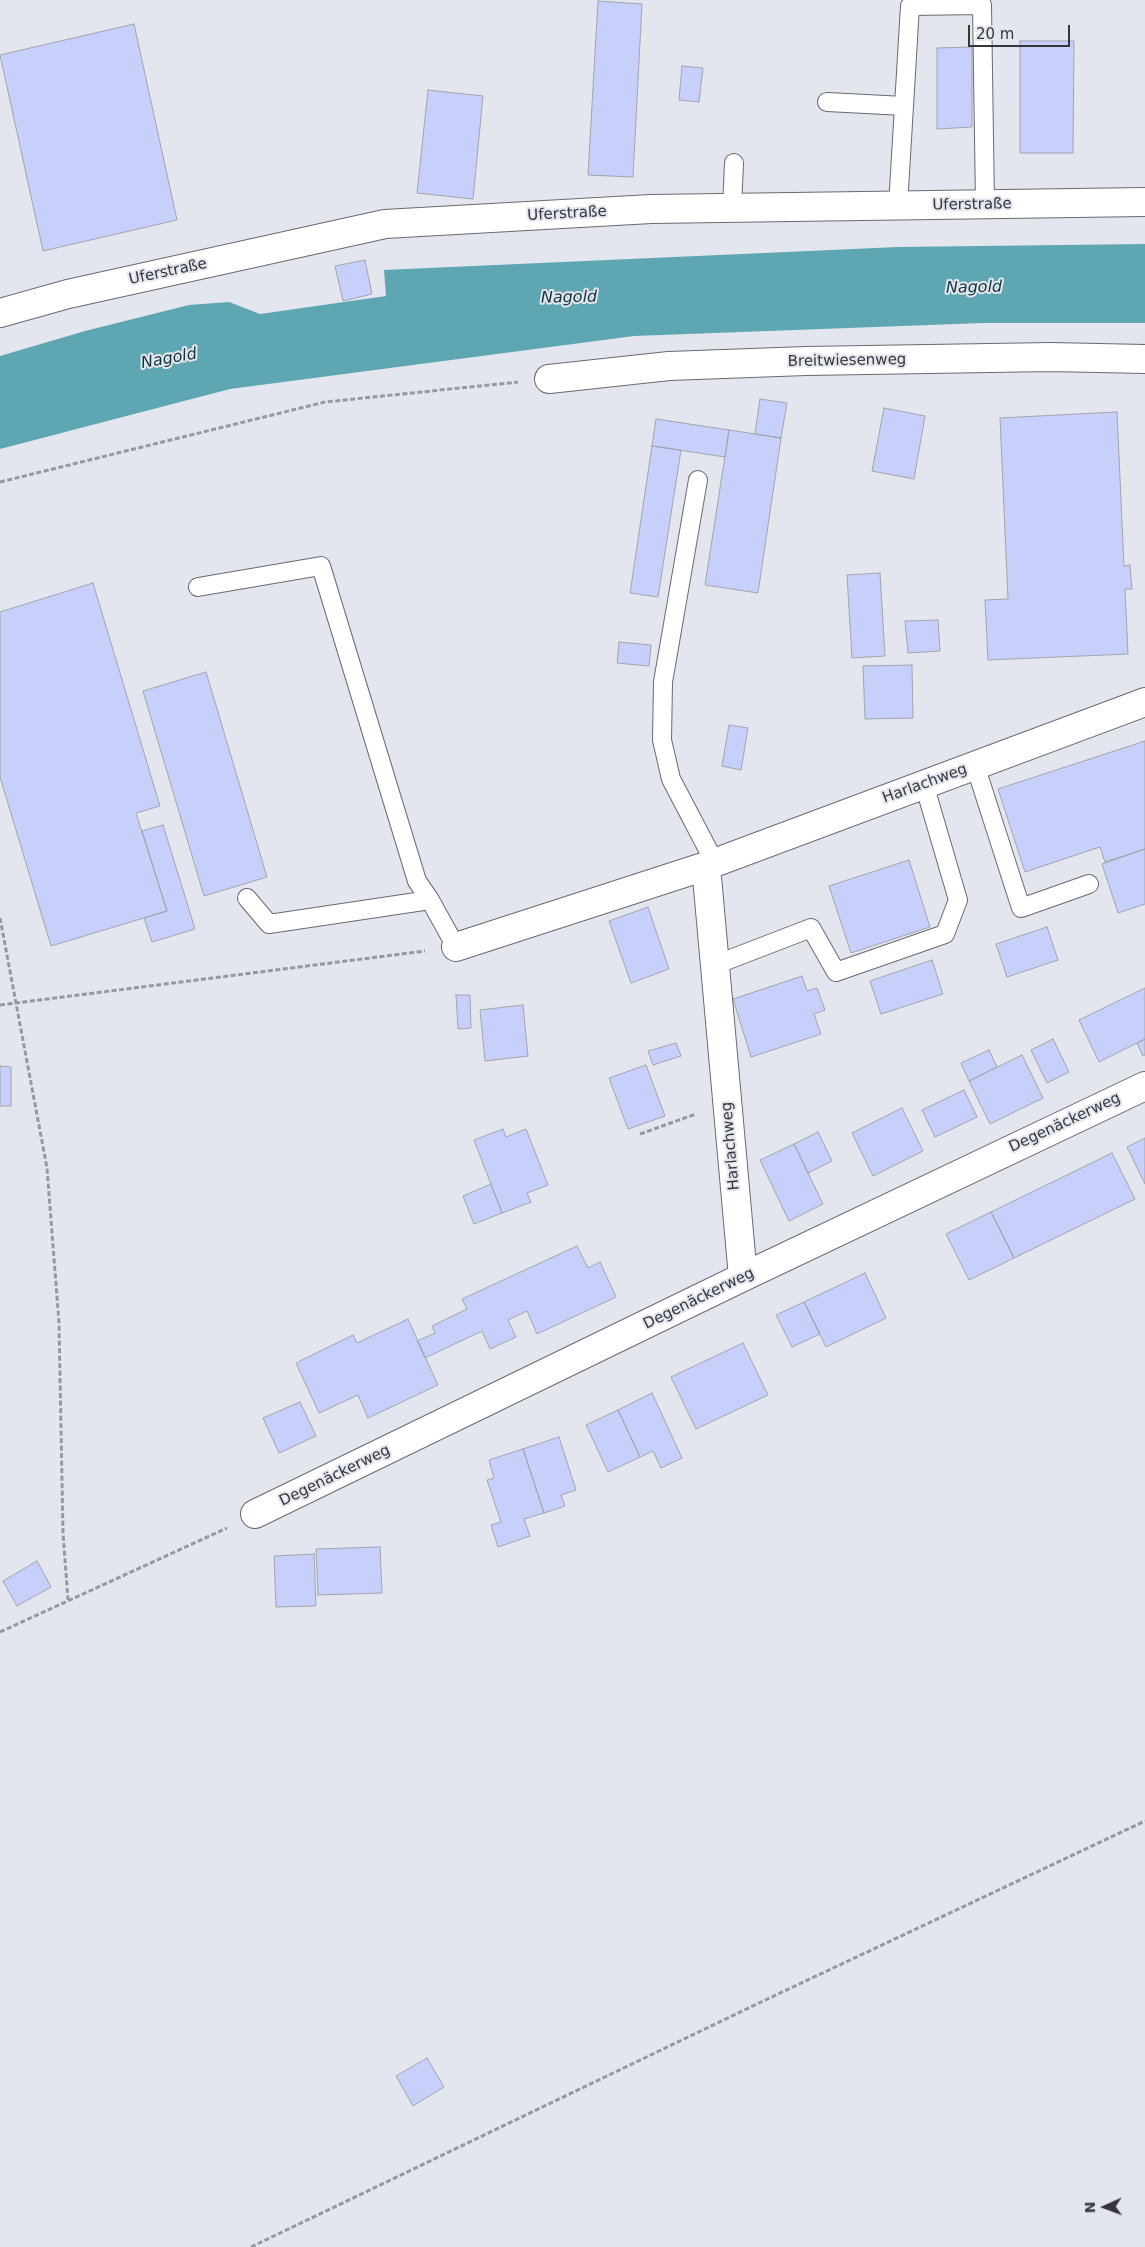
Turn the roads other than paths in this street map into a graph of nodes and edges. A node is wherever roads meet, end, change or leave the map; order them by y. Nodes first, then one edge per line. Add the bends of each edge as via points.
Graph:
1 (827, 102) dead end
2 (904, 106) junction
3 (734, 163) dead end
4 (1145, 202) edge
5 (985, 204) junction
6 (898, 206) junction
7 (732, 208) junction
8 (0, 313) edge
9 (1145, 359) edge
10 (549, 379) road end
11 (698, 480) dead end
12 (198, 586) dead end
13 (1145, 702) edge
14 (975, 765) junction
15 (924, 784) junction
16 (710, 864) junction
17 (1089, 884) dead end
18 (247, 898) dead end
19 (430, 900) junction
20 (456, 947) joint
21 (715, 965) junction
22 (1145, 1086) edge
23 (743, 1277) junction
24 (255, 1514) road end

1 - 2 lane
2 - 5 lane via 910,6 982,5
2 - 6 lane
3 - 7 lane
4 - 5 street, Uferstraße
5 - 6 street, Uferstraße
6 - 7 street, Uferstraße
7 - 8 street, Uferstraße via 650,209 385,224 68,294
9 - 10 street, Breitwiesenweg via 1051,357 806,361 669,366
11 - 16 lane via 663,682 662,740 671,779
12 - 19 lane via 321,566 417,881
13 - 14 street, Harlachweg
14 - 15 street, Harlachweg
14 - 17 lane via 1021,908
15 - 16 street, Harlachweg
15 - 21 lane via 958,900 945,934 836,972 811,928
16 - 20 street, Harlachweg
16 - 21 street, Harlachweg
18 - 19 lane via 270,924
19 - 20 lane
21 - 23 street, Harlachweg
22 - 23 street, Degenäckerweg
23 - 24 street, Degenäckerweg

